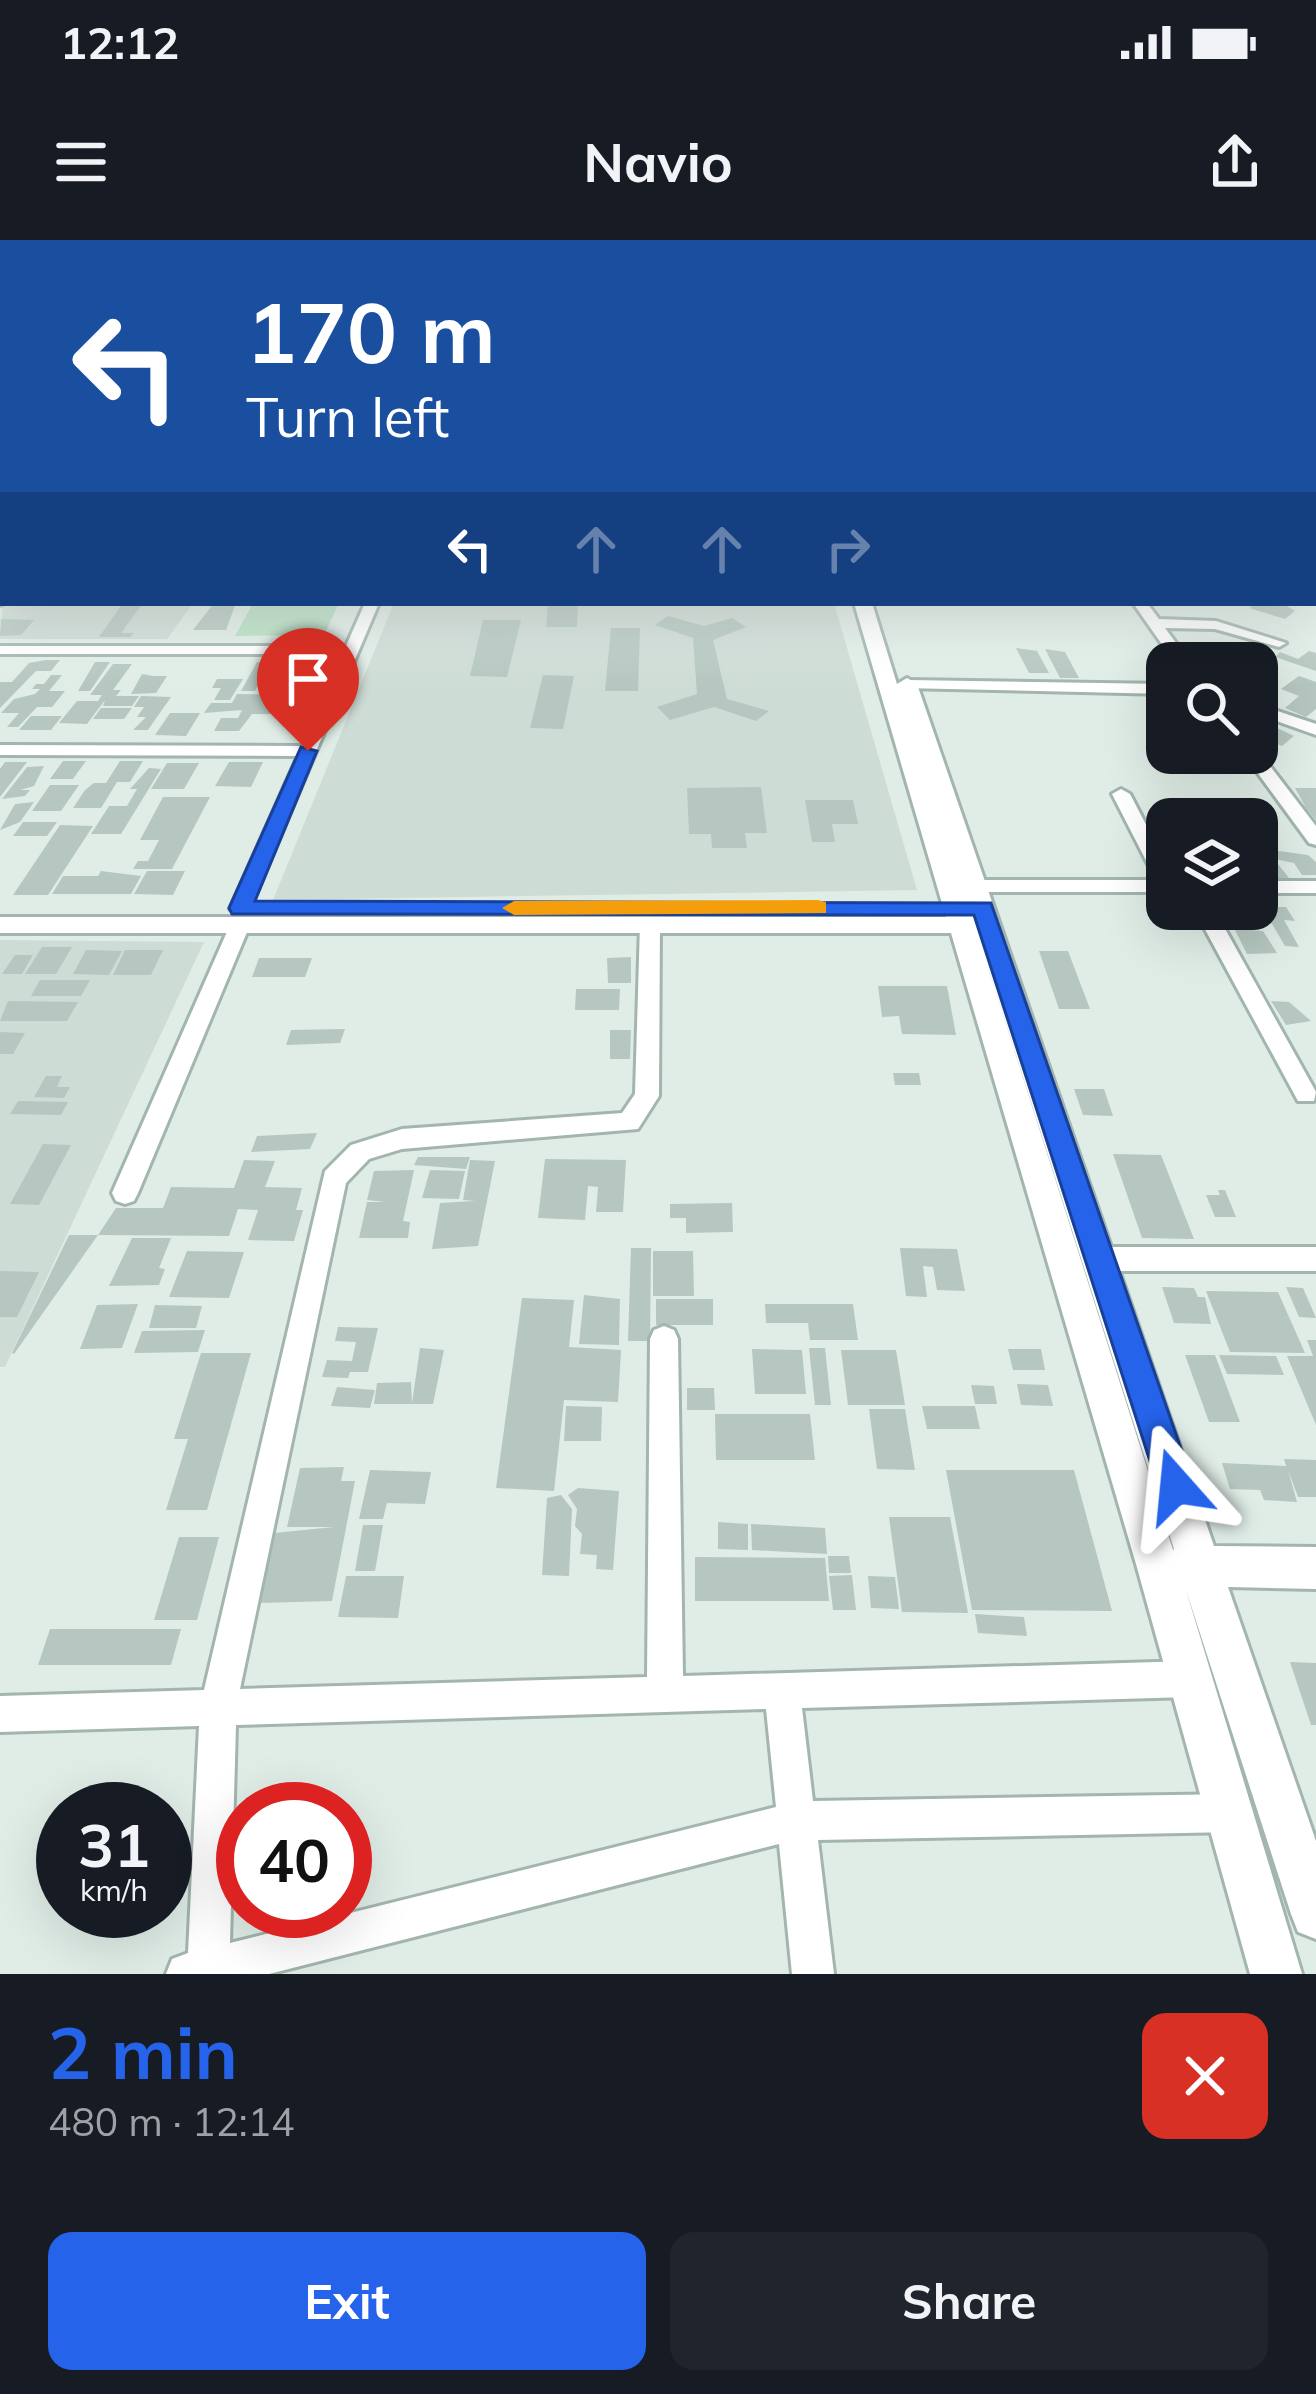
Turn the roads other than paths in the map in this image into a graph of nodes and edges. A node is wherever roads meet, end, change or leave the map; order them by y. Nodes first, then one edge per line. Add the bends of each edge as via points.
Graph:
1 (371, 606) edge
2 (864, 606) edge
3 (882, 606) edge
4 (1142, 606) edge
5 (1153, 623) junction
6 (1167, 642) edge
7 (1279, 643) dead end
8 (0, 650) edge
9 (351, 650) junction
10 (908, 685) junction
11 (1146, 689) edge
12 (1278, 716) edge
13 (1316, 730) edge
14 (0, 750) edge
15 (308, 751) junction
16 (1267, 774) edge
17 (1120, 794) dead end
18 (1316, 839) edge
19 (1146, 844) edge
20 (1278, 886) edge
21 (1316, 887) edge
22 (1146, 888) edge
23 (0, 908) edge
24 (972, 910) junction
25 (240, 917) junction
26 (0, 925) edge
27 (650, 925) junction
28 (1216, 930) edge
29 (1306, 1095) dead end
30 (125, 1193) dead end
31 (1316, 1258) edge
32 (1102, 1259) junction
33 (664, 1340) dead end
34 (1157, 1564) junction
35 (1203, 1567) junction
36 (1316, 1568) edge
37 (1190, 1678) junction
38 (782, 1690) junction
39 (665, 1694) junction
40 (218, 1706) junction
41 (0, 1714) edge
42 (1228, 1812) junction
43 (1285, 1819) junction
44 (796, 1821) junction
45 (1316, 1914) edge
46 (201, 1971) edge
47 (813, 1974) edge
48 (1276, 1974) edge

1 - 9 street
2 - 24 street
3 - 10 street
4 - 5 street
5 - 6 street
5 - 7 street via 1216,625
8 - 9 street
9 - 15 street
10 - 11 street
10 - 24 street
12 - 13 street
14 - 15 street
15 - 25 street
16 - 18 street
17 - 19 street
20 - 21 street
22 - 24 street
23 - 25 street
24 - 25 street
24 - 27 street
24 - 32 street
24 - 34 street
25 - 26 street
25 - 27 street
25 - 30 street
27 - 40 street via 647,1096 628,1122 402,1139 361,1152 334,1178
28 - 29 street
31 - 32 street
32 - 35 street
33 - 39 street
34 - 35 street
34 - 37 street
35 - 36 street
35 - 43 street
37 - 38 street
37 - 42 street
38 - 39 street
38 - 44 street
39 - 40 street
40 - 41 street
40 - 46 street
42 - 43 street
42 - 44 street
42 - 48 street
43 - 45 street
44 - 46 street
44 - 47 street

